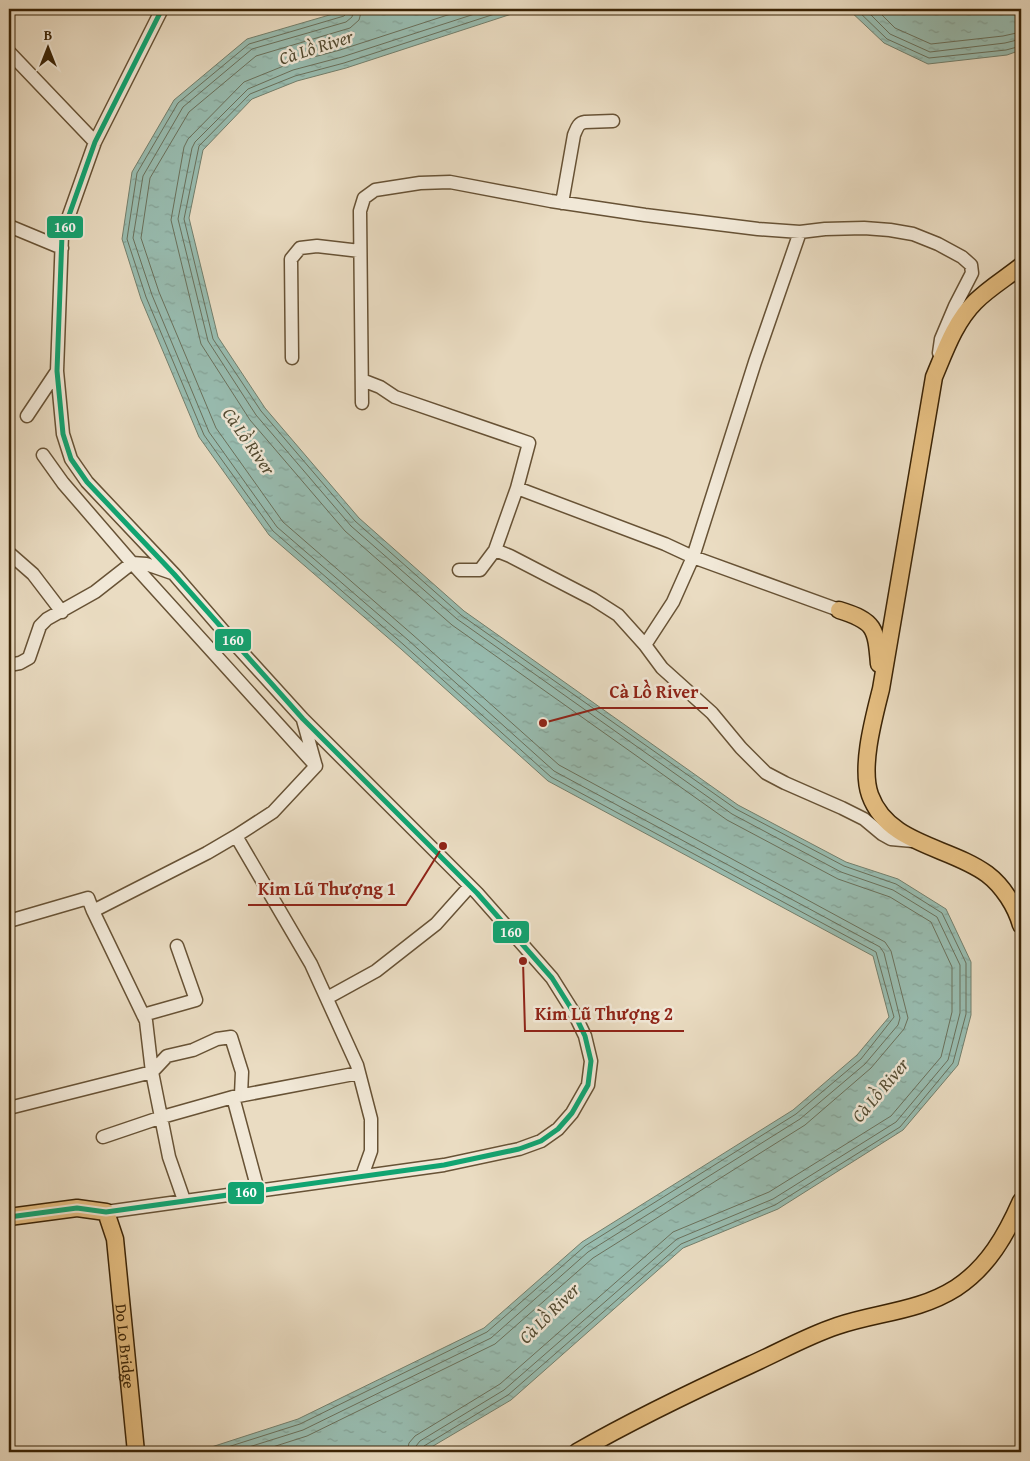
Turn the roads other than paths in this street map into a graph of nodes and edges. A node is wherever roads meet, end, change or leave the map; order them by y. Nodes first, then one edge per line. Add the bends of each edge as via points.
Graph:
1 (162, 9) edge
2 (9, 52) edge
3 (613, 121) dead end
4 (95, 142) junction
5 (562, 203) junction
6 (9, 226) edge
7 (800, 232) junction
8 (62, 248) junction
9 (360, 251) junction
10 (1021, 266) edge
11 (292, 358) dead end
12 (57, 371) junction
13 (934, 377) junction
14 (362, 380) junction
15 (362, 403) dead end
16 (27, 416) dead end
17 (43, 455) dead end
18 (517, 488) junction
19 (495, 550) junction
20 (9, 552) edge
21 (693, 557) junction
22 (132, 563) junction
23 (459, 570) dead end
24 (174, 574) junction
25 (840, 610) joint
26 (62, 612) junction
27 (645, 646) junction
28 (9, 666) edge
29 (881, 689) junction
30 (303, 719) junction
31 (316, 766) junction
32 (236, 836) junction
33 (918, 841) junction
34 (470, 886) junction
35 (93, 911) junction
36 (9, 921) edge
37 (1021, 925) edge
38 (177, 946) dead end
39 (327, 998) junction
40 (143, 1015) junction
41 (152, 1072) junction
42 (359, 1073) junction
43 (237, 1096) junction
44 (9, 1108) edge
45 (162, 1117) junction
46 (103, 1137) dead end
47 (362, 1176) junction
48 (258, 1190) junction
49 (184, 1200) junction
50 (1021, 1201) edge
51 (106, 1212) junction
52 (9, 1217) edge
53 (136, 1452) edge
54 (577, 1452) edge

1 - 4 street
2 - 4 street
3 - 5 street via 581,122 578,125
4 - 8 street via 62,236
5 - 7 street
5 - 9 street via 450,182 375,190 364,198 360,211
6 - 8 street
7 - 13 street via 864,228 913,234 962,257 971,266 972,273 941,340
7 - 21 street
8 - 12 street
9 - 11 street via 317,246 300,248 291,259
9 - 14 street
10 - 13 main road via 974,303 961,318
12 - 16 street
12 - 24 street via 63,434 71,459 86,482
13 - 29 main road
14 - 15 street
14 - 18 street via 396,397 529,443
17 - 22 street
18 - 19 street
18 - 21 street
19 - 23 street via 480,570
19 - 27 street via 594,599 618,616
20 - 26 street via 33,574
21 - 25 street
21 - 27 street via 673,602
22 - 24 street via 146,564
22 - 26 street via 95,592
22 - 31 street
24 - 30 street
25 - 29 main road via 856,615 875,631
26 - 28 street via 40,626 29,658
27 - 33 street via 662,668 712,713 766,773 864,819 891,839
29 - 33 main road via 872,723 867,768 870,794 888,823
30 - 31 street
30 - 34 street
31 - 32 street via 273,812
32 - 35 street
32 - 39 street via 311,964
33 - 37 main road via 959,858 988,875 1004,892
34 - 39 street via 436,924 399,954 376,971
34 - 47 street via 552,978 574,1013 585,1036 591,1061 588,1085 558,1130 541,1140 444,1165
35 - 36 street via 88,898
35 - 40 street
38 - 40 street via 196,1000
39 - 42 street
40 - 41 street
41 - 43 street via 166,1056 232,1037 242,1072
41 - 44 street
41 - 45 street
42 - 43 street
42 - 47 street via 371,1119 371,1151
43 - 45 street
43 - 48 street
45 - 46 street
45 - 49 street via 169,1157
47 - 48 street
48 - 49 street
49 - 51 street
50 - 54 main road via 1001,1242 974,1274 956,1288 932,1301 838,1326 700,1388
51 - 52 main road via 78,1208
51 - 53 main road, Do Lo Bridge via 115,1239

